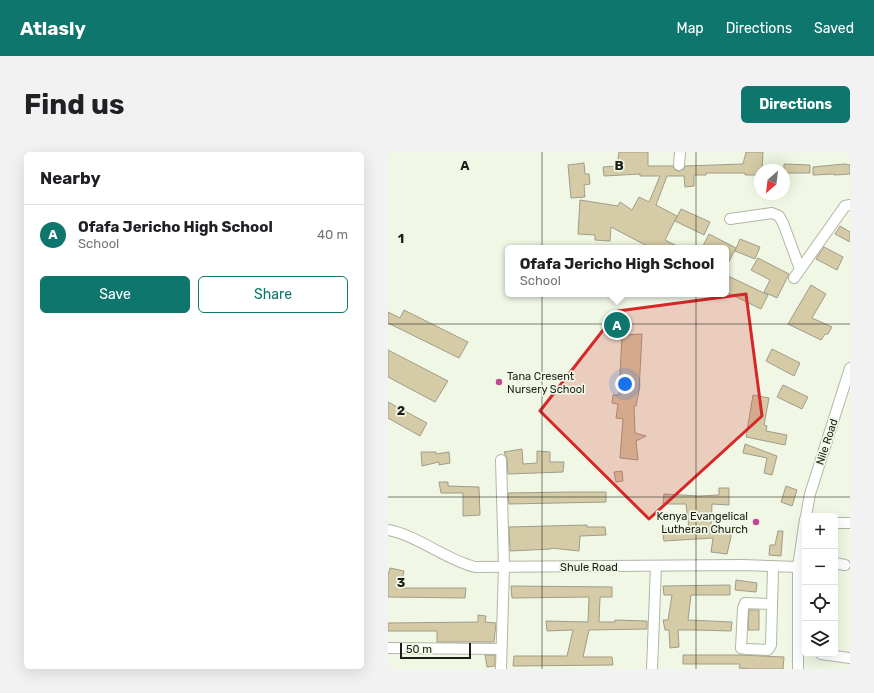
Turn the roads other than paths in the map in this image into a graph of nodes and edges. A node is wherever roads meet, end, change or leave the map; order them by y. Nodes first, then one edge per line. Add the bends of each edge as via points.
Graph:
1 (680, 152) edge
2 (679, 165) dead end
3 (850, 204) edge
4 (730, 219) dead end
5 (800, 269) junction
6 (794, 278) dead end
7 (850, 368) edge
8 (501, 460) dead end
9 (807, 513) edge
10 (838, 522) edge
11 (850, 523) edge
12 (388, 530) edge
13 (802, 549) edge
14 (801, 561) edge
15 (656, 566) junction
16 (504, 567) junction
17 (773, 567) junction
18 (772, 604) junction
19 (801, 640) edge
20 (388, 648) edge
21 (501, 649) junction
22 (838, 656) edge
23 (850, 658) edge
24 (501, 669) edge
25 (652, 669) edge
26 (798, 669) edge

1 - 2 street
3 - 5 street via 845,206
4 - 5 street via 772,213 779,216
5 - 6 street
7 - 9 street, Nile Road via 810,494
8 - 16 street
10 - 11 street
12 - 16 street, Shule Road via 402,533 463,564 475,567
13 - 14 street
14 - 17 street, Shule Road
14 - 19 street
15 - 16 street, Shule Road
15 - 17 street, Shule Road
15 - 25 street
16 - 21 street
17 - 18 street
18 - 18 street via 770,648 741,648 745,603
19 - 26 street
20 - 21 street
21 - 24 street
22 - 23 street

